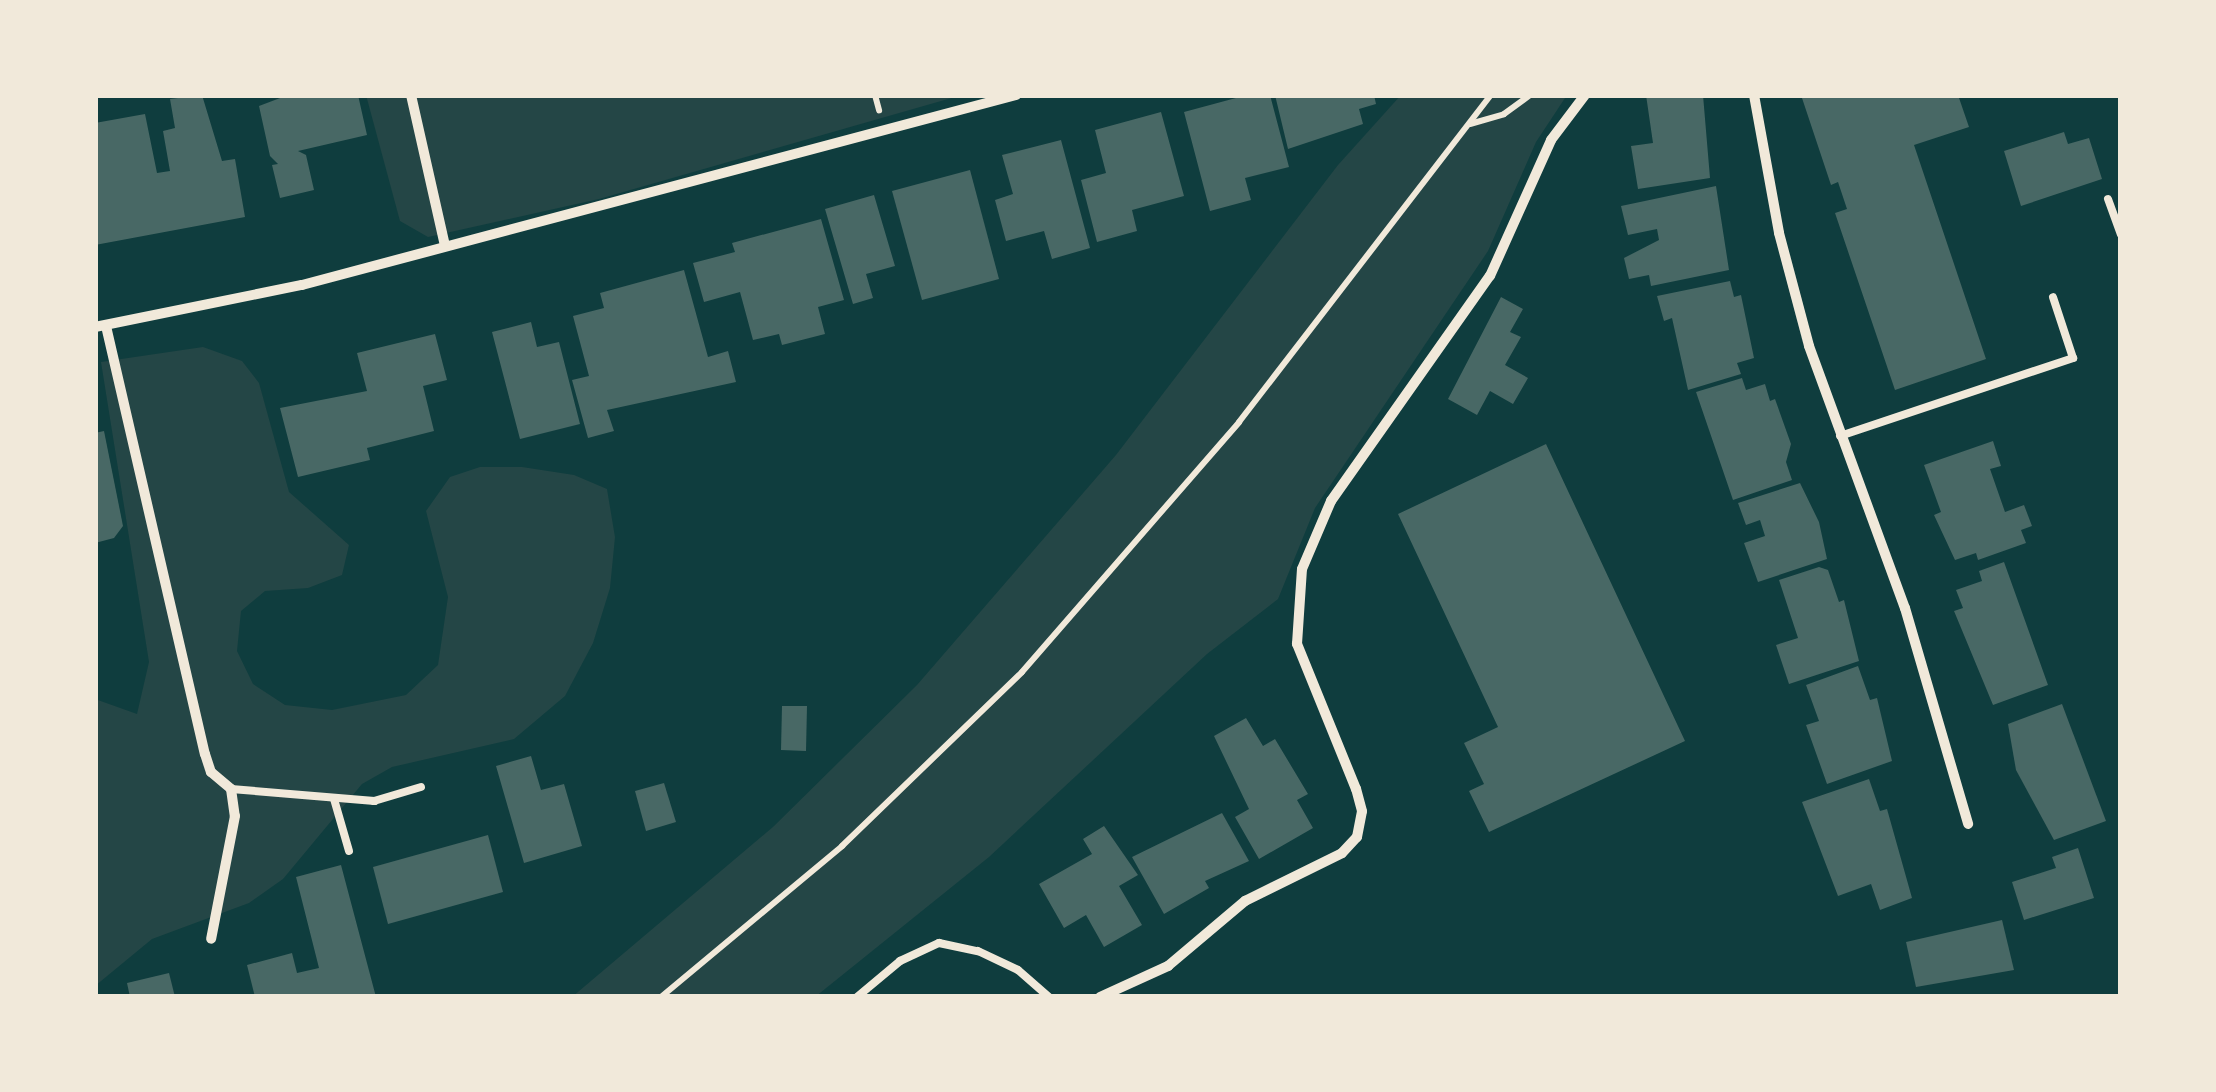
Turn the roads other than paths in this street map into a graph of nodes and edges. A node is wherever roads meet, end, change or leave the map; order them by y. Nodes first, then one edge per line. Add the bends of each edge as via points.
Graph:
1 (411, 95) edge
2 (1016, 95) edge
3 (1586, 95) edge
4 (1754, 95) edge
5 (2108, 199) dead end
6 (2121, 235) edge
7 (444, 246) junction
8 (2052, 296) dead end
9 (100, 326) edge
10 (1840, 436) junction
11 (422, 788) dead end
12 (232, 789) junction
13 (334, 799) junction
14 (1968, 824) dead end
15 (349, 851) dead end
16 (211, 939) dead end
17 (856, 997) edge
18 (1049, 997) edge
19 (1100, 997) edge

1 - 7 street
2 - 7 street
3 - 19 street via 1551,140 1490,276 1332,501 1302,569 1297,644 1356,790 1362,810 1357,837 1342,853 1246,901 1168,966
4 - 10 street via 1790,280
5 - 6 lane
7 - 9 street via 202,308
8 - 10 lane via 2073,358
9 - 12 street via 205,754 211,772
10 - 14 street via 1904,608
11 - 13 lane via 374,801
12 - 13 lane
12 - 16 street via 235,816
13 - 15 lane
17 - 18 lane via 900,961 940,943 1018,970

